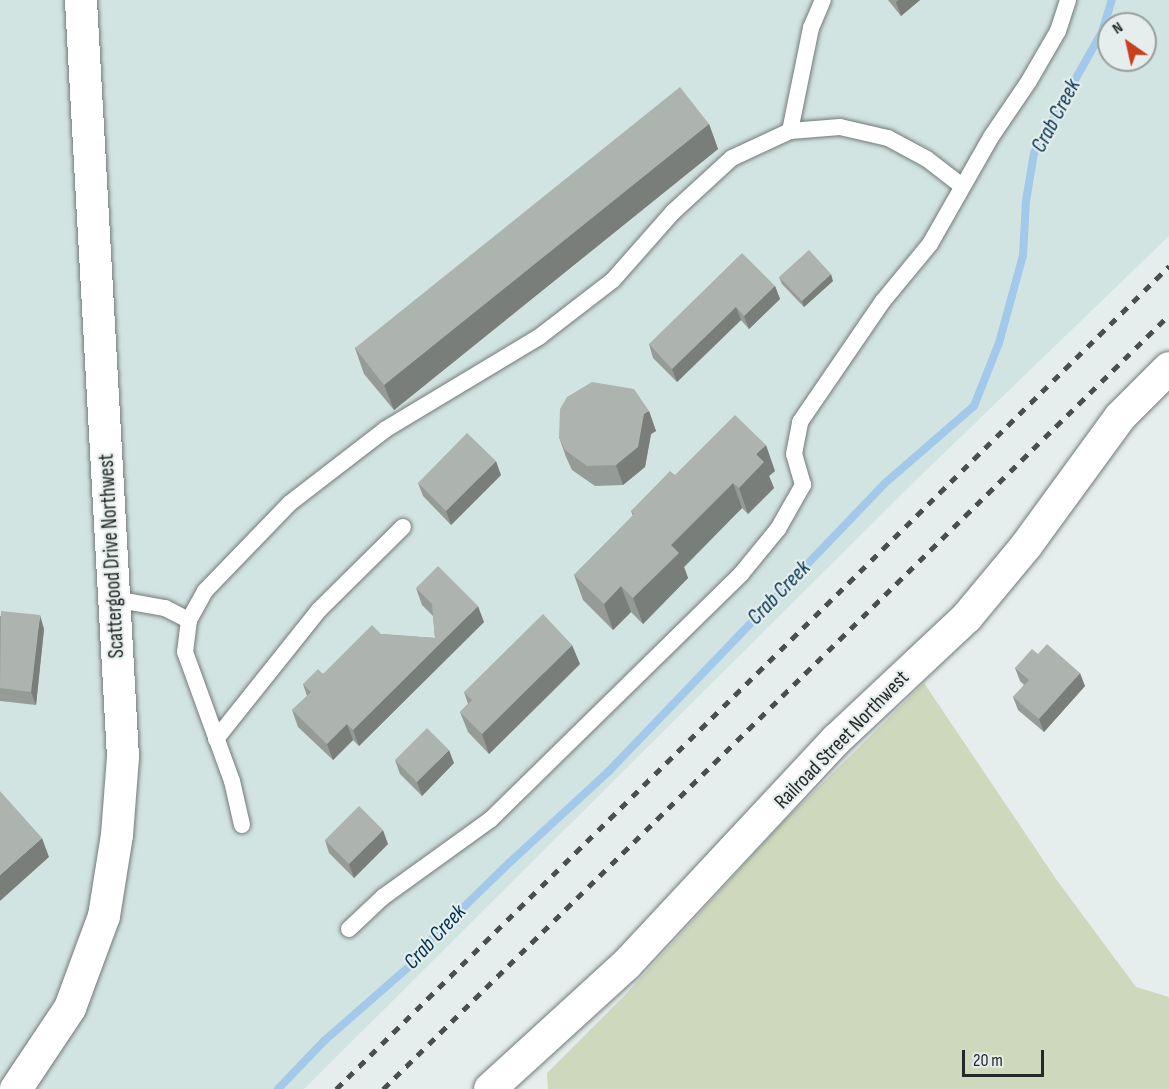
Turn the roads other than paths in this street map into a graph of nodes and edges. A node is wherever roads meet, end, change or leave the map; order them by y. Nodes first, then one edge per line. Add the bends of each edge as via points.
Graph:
1 (81, 0) edge
2 (823, 0) edge
3 (1068, 0) edge
4 (790, 131) junction
5 (962, 186) junction
6 (1169, 368) edge
7 (403, 527) dead end
8 (114, 599) junction
9 (189, 620) junction
10 (216, 739) junction
11 (242, 825) dead end
12 (349, 928) dead end
13 (16, 1089) edge
14 (490, 1089) edge

1 - 8 street, Scattergood Drive Northwest
2 - 4 lane via 811,28
3 - 5 lane via 1058,31
4 - 5 lane via 840,127 888,138 927,159
4 - 9 lane via 732,158 673,212 613,280 539,337 386,429 290,503 205,591
5 - 12 lane via 930,244 883,301 800,422 794,454 803,485 778,529 741,574 491,819 383,897
6 - 14 street, Railroad Street Northwest via 1120,417 1026,546 967,617 836,740 626,965
7 - 10 lane via 319,610
8 - 9 lane via 165,608
8 - 13 street, Scattergood Drive Northwest via 123,756 117,835 104,916 70,1008
9 - 10 lane via 185,652
10 - 11 lane

